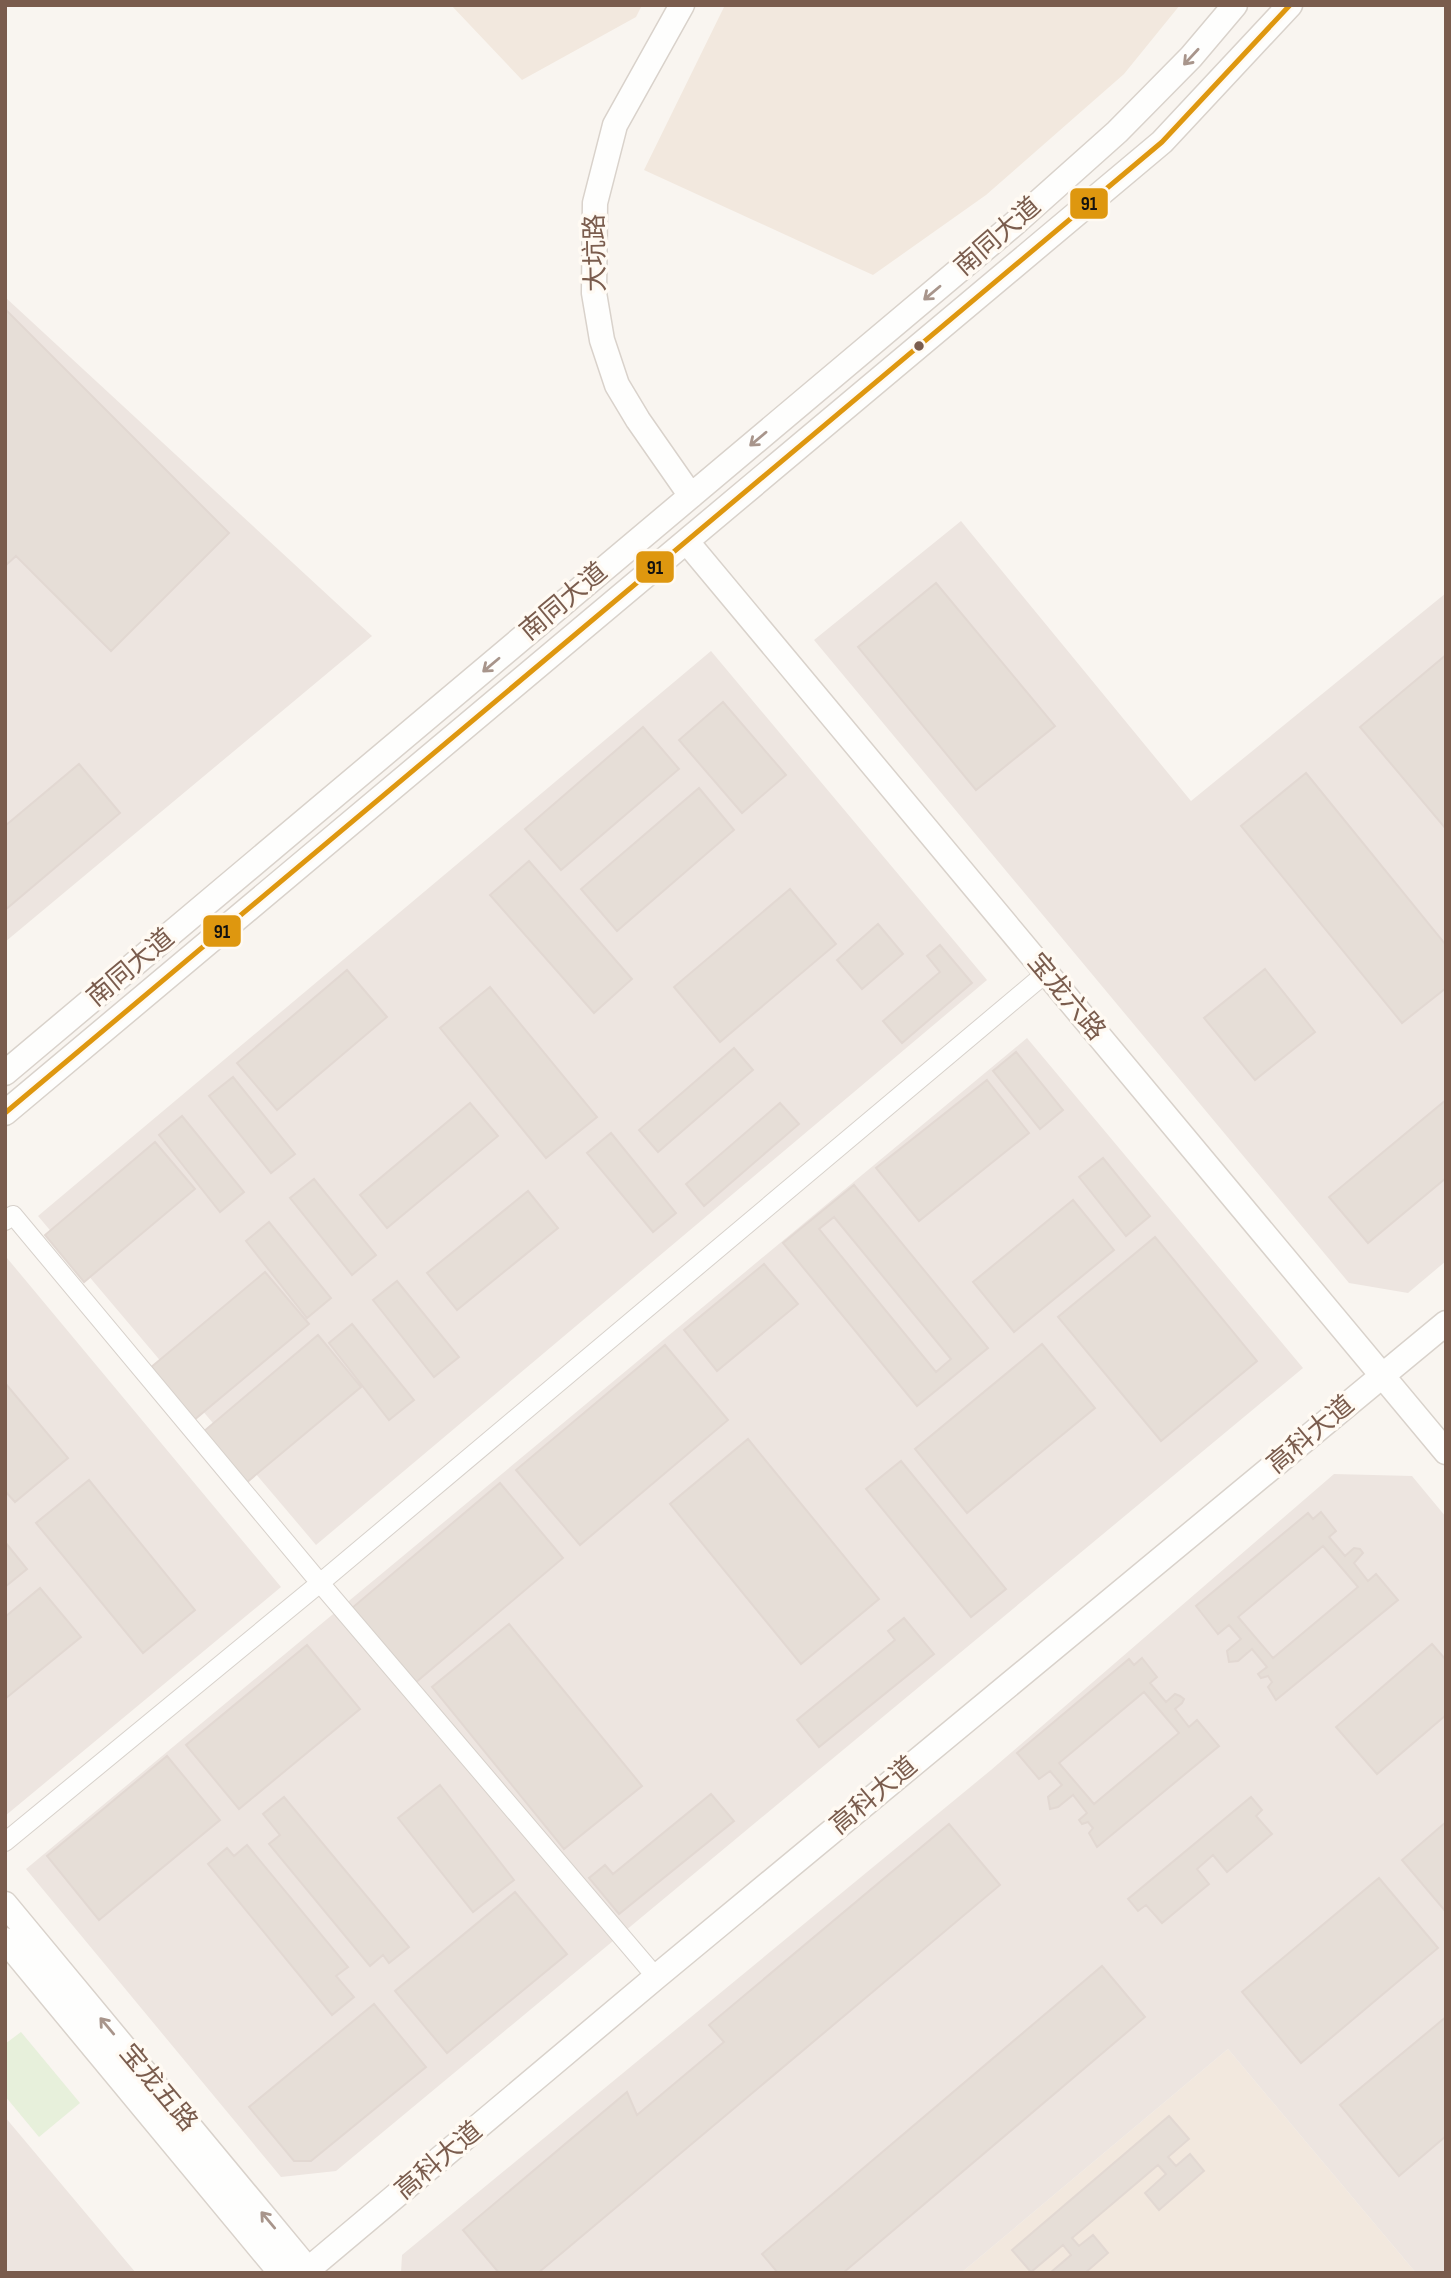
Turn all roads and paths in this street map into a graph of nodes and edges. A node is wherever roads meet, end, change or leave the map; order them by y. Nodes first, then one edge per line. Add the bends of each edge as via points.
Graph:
1 (682, 5) edge
2 (1235, 5) edge
3 (1290, 5) edge
4 (691, 496) junction
5 (687, 542) junction
6 (1046, 973) junction
7 (5, 1073) edge
8 (5, 1113) edge
9 (5, 1221) edge
10 (1446, 1323) edge
11 (1382, 1376) junction
12 (1446, 1452) edge
13 (320, 1583) junction
14 (5, 1842) edge
15 (5, 1904) edge
16 (5, 1940) edge
17 (656, 1977) junction
18 (308, 2272) edge
19 (281, 2273) edge

1 - 4 street, 大坑路 via 615,125 595,203 594,293 602,340 617,385
2 -> 4 street, 南同大道 via 1116,132
3 - 5 street, 南同大道 via 1163,142
4 -> 7 street, 南同大道
5 - 6 street, 宝龙六路
5 - 8 street, 南同大道
6 - 11 street, 宝龙六路
6 - 13 street
9 - 13 street via 13,1214
10 - 11 street, 高科大道
11 - 12 street, 宝龙六路
11 - 17 street, 高科大道
13 - 14 street
13 - 17 street
18 -> 15 street, 宝龙五路
16 - 19 street, 宝龙五路
17 - 18 street, 高科大道

